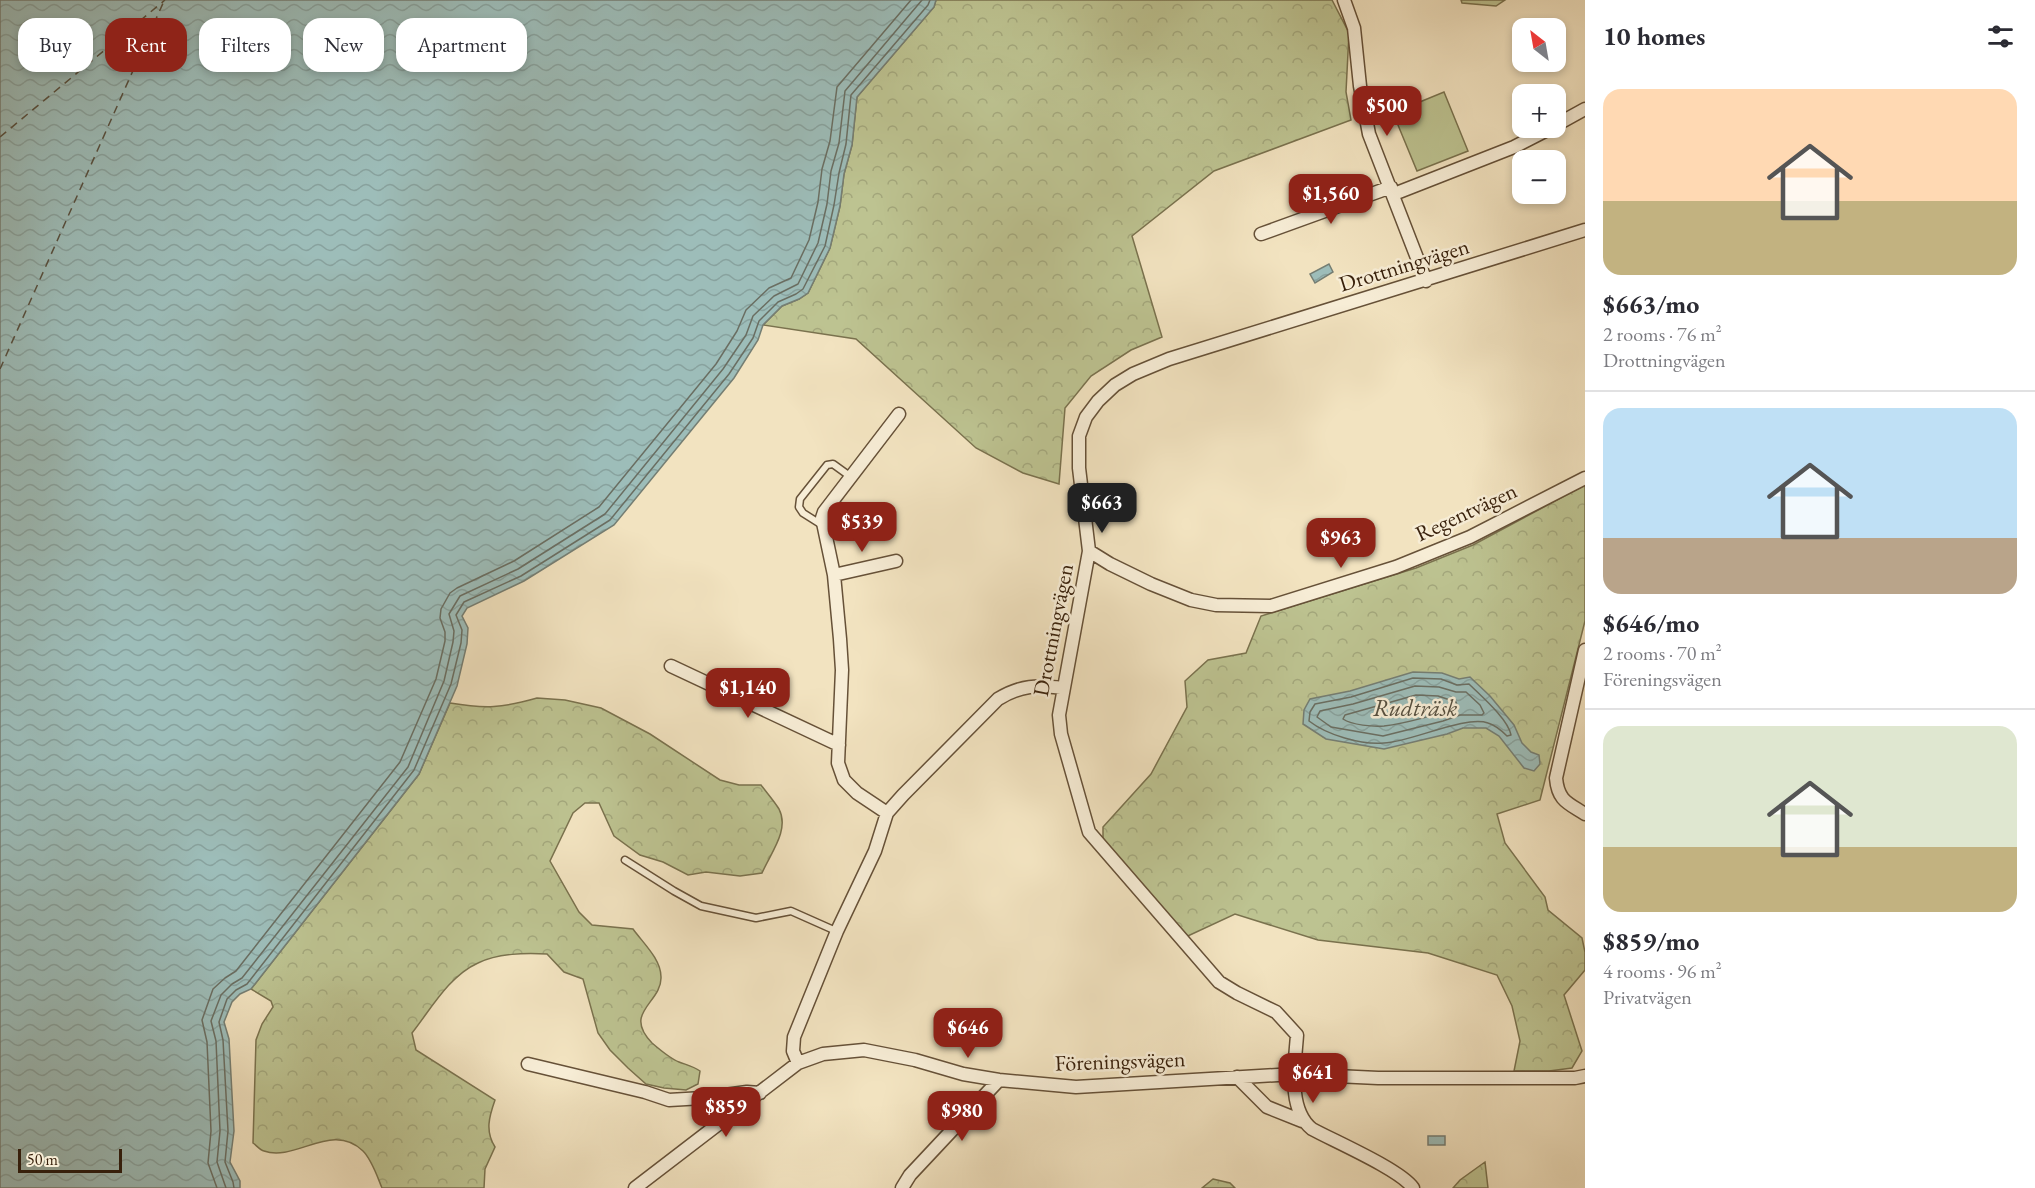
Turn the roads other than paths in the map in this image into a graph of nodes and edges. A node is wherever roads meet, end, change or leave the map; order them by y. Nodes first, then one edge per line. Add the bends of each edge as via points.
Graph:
1 (1344, 0) edge
2 (1585, 109) edge
3 (1566, 119) edge
4 (1532, 138) edge
5 (1392, 190) junction
6 (1585, 230) edge
7 (1261, 234) dead end
8 (1426, 281) junction
9 (899, 414) dead end
10 (851, 477) junction
11 (1585, 478) edge
12 (823, 525) junction
13 (1089, 551) junction
14 (896, 561) dead end
15 (834, 575) junction
16 (1585, 650) edge
17 (671, 666) dead end
18 (1063, 688) junction
19 (839, 746) junction
20 (887, 813) junction
21 (1585, 814) edge
22 (625, 860) dead end
23 (837, 931) junction
24 (798, 1063) junction
25 (528, 1064) dead end
26 (1294, 1074) junction
27 (1585, 1076) edge
28 (1237, 1077) junction
29 (999, 1080) junction
30 (760, 1094) junction
31 (1302, 1121) junction
32 (635, 1188) edge
33 (902, 1188) edge
34 (1413, 1188) edge

1 - 5 street via 1354,28 1369,134
2 - 3 street
4 - 5 street
5 - 7 street
5 - 8 street
6 - 8 street, Drottningvägen
8 - 13 street, Drottningvägen via 1169,359 1115,385 1086,417 1079,436
9 - 10 street
10 - 12 street via 824,512
10 - 12 lane via 833,464 827,465 800,500 802,513
11 - 13 street, Regentvägen via 1459,541 1396,567 1271,606 1191,600
12 - 15 street
13 - 18 street, Drottningvägen
14 - 15 street
15 - 19 street via 842,670
16 - 21 street via 1556,778 1562,800
17 - 19 street
18 - 20 street via 1013,690 998,699
18 - 26 street, Drottningvägen via 1061,734 1089,832 1219,982 1276,1012 1287,1022 1297,1035
19 - 20 street via 838,763 844,780
20 - 23 street
22 - 23 lane via 701,906 756,918 791,911
23 - 24 street via 794,1037 793,1051
24 - 29 street, Föreningsvägen via 823,1054 864,1050
24 - 30 street
25 - 30 street via 669,1100
26 - 27 street, Föreningsvägen via 1378,1078
26 - 28 street, Föreningsvägen
26 - 31 street, Drottningvägen
28 - 29 street, Föreningsvägen via 1076,1087
28 - 31 street via 1267,1107
29 - 33 street
30 - 32 street
31 - 34 street via 1383,1166

